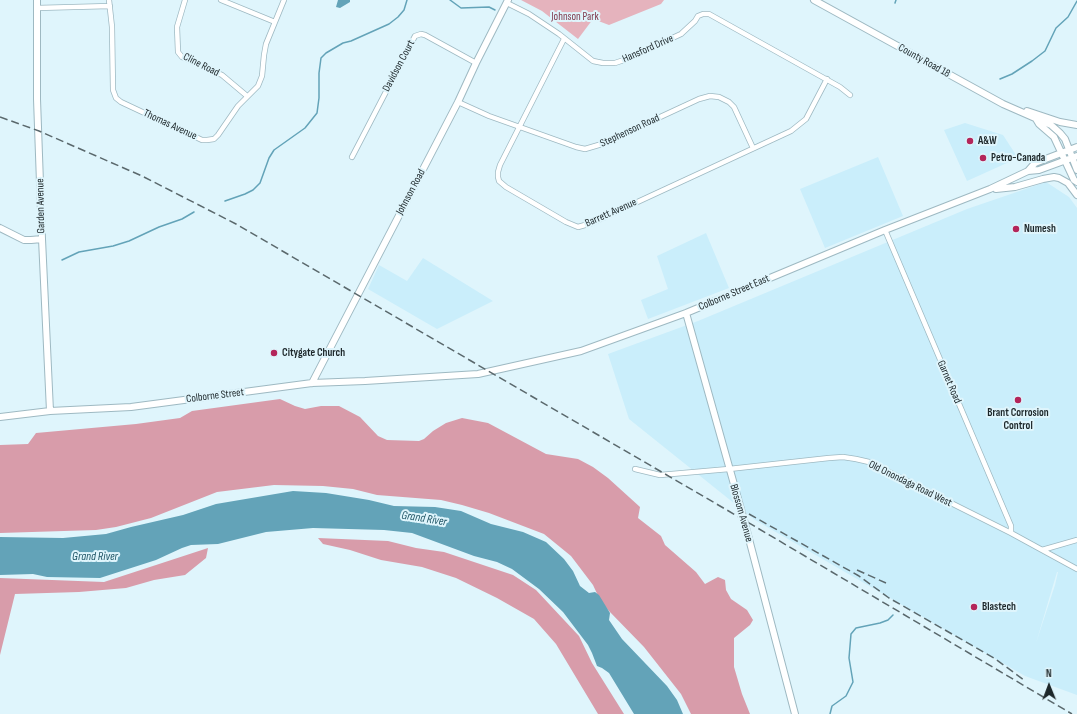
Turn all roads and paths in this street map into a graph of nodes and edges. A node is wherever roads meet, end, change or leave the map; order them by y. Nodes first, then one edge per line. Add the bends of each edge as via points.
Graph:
1 (37, 0) edge
2 (109, 0) edge
3 (185, 0) edge
4 (221, 0) edge
5 (284, 0) edge
6 (814, 0) edge
7 (508, 1) edge
8 (110, 6) junction
9 (37, 8) junction
10 (275, 22) junction
11 (564, 39) junction
12 (476, 63) junction
13 (827, 79) junction
14 (850, 95) dead end
15 (246, 96) junction
16 (458, 102) junction
17 (1010, 107) junction
18 (1036, 119) junction
19 (1077, 125) edge
20 (520, 126) junction
21 (1077, 147) edge
22 (753, 148) junction
23 (1069, 150) junction
24 (1061, 152) junction
25 (352, 157) dead end
26 (1075, 157) edge
27 (1065, 160) junction
28 (1077, 170) edge
29 (1028, 171) junction
30 (1077, 182) edge
31 (990, 190) junction
32 (1077, 195) edge
33 (0, 228) edge
34 (885, 230) junction
35 (42, 239) junction
36 (686, 313) junction
37 (429, 377) joint
38 (312, 383) junction
39 (50, 411) junction
40 (0, 417) edge
41 (634, 469) dead end
42 (729, 469) junction
43 (1011, 533) junction
44 (1077, 540) edge
45 (1042, 550) junction
46 (1077, 569) edge
47 (795, 714) edge

1 - 9 main road, Garden Avenue
2 - 8 street, Thomas Avenue
3 - 15 street, Cline Road via 177,27 178,52 182,57 222,75
4 - 10 street
5 - 10 street, Thomas Avenue
6 - 17 main road, County Road 18
7 - 11 street, Hansford Drive
7 - 12 main road, Johnson Road
8 - 9 street
8 - 15 street, Thomas Avenue via 113,90 119,101 202,140 207,140 218,136
9 - 35 main road, Garden Avenue
10 - 15 street, Thomas Avenue via 265,49 260,81 255,90
11 - 13 street, Hansford Drive via 593,60 603,64 615,63 681,34 698,16 709,14
11 - 20 street, Barrett Avenue
12 - 16 main road, Johnson Road
12 - 25 street, Davidson Court via 425,35 415,36
13 - 14 street, Hansford Drive
13 - 22 street, Barrett Avenue via 809,114 802,122 791,131
16 - 20 street, Stephenson Road
16 - 38 main road, Johnson Road
17 - 18 main road, County Road 18
17 - 19 main road
18 - 23 main road, County Road 18 via 1057,130
18 - 24 main road, County Road 18 via 1054,138
20 - 22 street, Stephenson Road via 576,147 589,148 710,96 719,97 734,107
20 - 22 street, Barrett Avenue via 500,165 499,181 578,227 592,223
21 - 23 main road, Colborne Street East
23 - 24 main road, Colborne Street East
23 - 26 main road, County Road 18
24 - 27 main road, County Road 18
24 - 29 main road, Colborne Street East via 1036,163
26 - 27 main road, Colborne Street East
26 - 28 main road, County Road 18
27 - 29 main road, Colborne Street East via 1039,170
27 - 30 main road, County Road 18
29 - 31 main road, Colborne Street East
31 - 32 main road via 1015,187 1054,177 1068,183
31 - 34 main road, Colborne Street East
33 - 35 main road via 24,240
34 - 36 main road, Colborne Street East
34 - 43 street, Garnet Road via 1011,526
35 - 39 main road, Garden Avenue
36 - 37 main road, Colborne Street East via 581,352 478,374
36 - 42 main road, Blossom Avenue
37 - 38 main road, Colborne Street
38 - 39 main road, Colborne Street via 132,407
39 - 40 main road, Colborne Street
41 - 42 street, Old Onondaga Road West via 660,475
42 - 43 street, Old Onondaga Road West via 843,457 869,462
42 - 47 main road, Blossom Avenue
43 - 45 street, Old Onondaga Road West
44 - 45 street
45 - 46 street, Old Onondaga Road West

